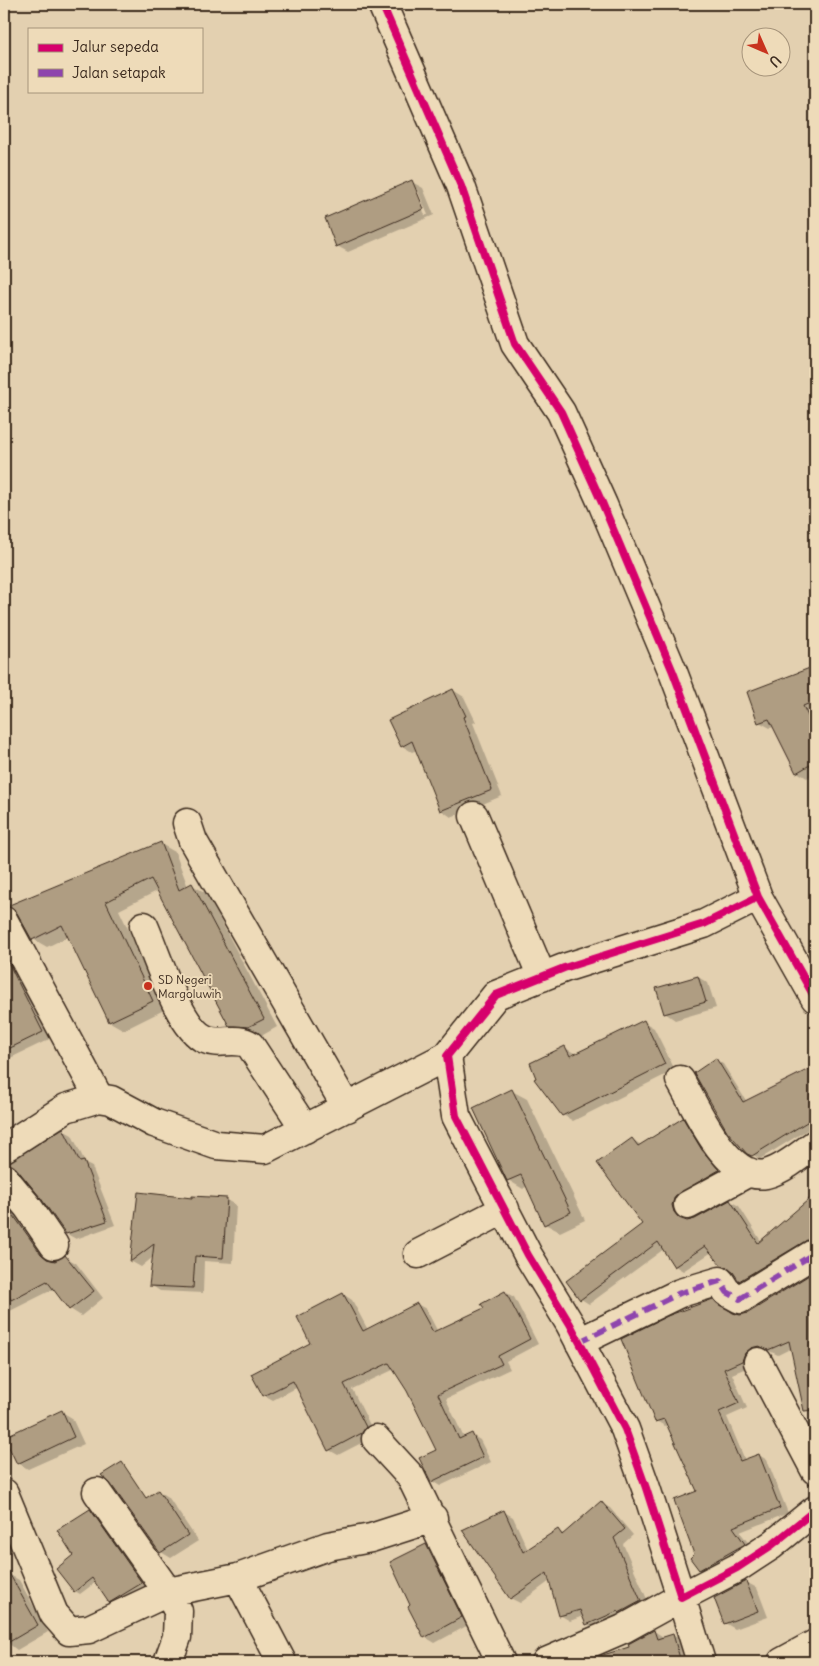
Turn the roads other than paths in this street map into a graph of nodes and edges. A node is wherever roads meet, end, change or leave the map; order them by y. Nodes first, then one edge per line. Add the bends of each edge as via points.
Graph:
1 (382, 4) edge
2 (474, 816) dead end
3 (187, 823) dead end
4 (758, 897) junction
5 (4, 921) edge
6 (144, 926) dead end
7 (542, 977) junction
8 (815, 998) edge
9 (447, 1056) junction
10 (680, 1080) dead end
11 (99, 1098) junction
12 (348, 1108) junction
13 (305, 1129) junction
14 (815, 1144) edge
15 (4, 1148) edge
16 (749, 1172) junction
17 (4, 1178) edge
18 (688, 1205) dead end
19 (505, 1209) junction
20 (54, 1245) dead end
21 (815, 1253) edge
22 (418, 1254) dead end
23 (579, 1342) junction
24 (758, 1362) dead end
25 (376, 1439) dead end
26 (815, 1470) edge
27 (97, 1492) dead end
28 (4, 1493) edge
29 (815, 1510) edge
30 (433, 1518) junction
31 (238, 1578) junction
32 (168, 1592) junction
33 (681, 1597) junction
34 (815, 1644) edge
35 (168, 1662) edge
36 (282, 1662) edge
37 (501, 1662) edge
38 (546, 1662) edge
39 (701, 1662) edge
40 (782, 1662) edge

1 - 4 street via 461,186 514,344 561,412 603,505 673,672
2 - 7 street
3 - 12 street via 193,841
4 - 7 street via 704,924
4 - 8 street
5 - 11 street
6 - 13 street via 184,1020 196,1034 207,1040 242,1040 250,1046
7 - 9 street via 496,995
9 - 12 street
9 - 19 street via 456,1116
10 - 16 street via 722,1152
11 - 13 street via 111,1100 154,1122 216,1145 265,1149
11 - 15 street via 66,1108
12 - 13 street
14 - 16 street via 774,1171 764,1174
16 - 18 street
17 - 20 street
19 - 22 street
19 - 23 street
21 - 23 street via 740,1299 727,1292 720,1281 680,1293
23 - 33 street via 625,1429
24 - 26 street
25 - 30 street via 411,1477
27 - 32 street
28 - 32 street via 54,1614 69,1631 89,1629
29 - 33 street via 737,1568
30 - 31 street via 371,1538 328,1546
30 - 37 street
31 - 32 street
31 - 36 street
32 - 35 street via 178,1611 177,1637
33 - 38 street via 623,1630
33 - 39 street
34 - 40 street

